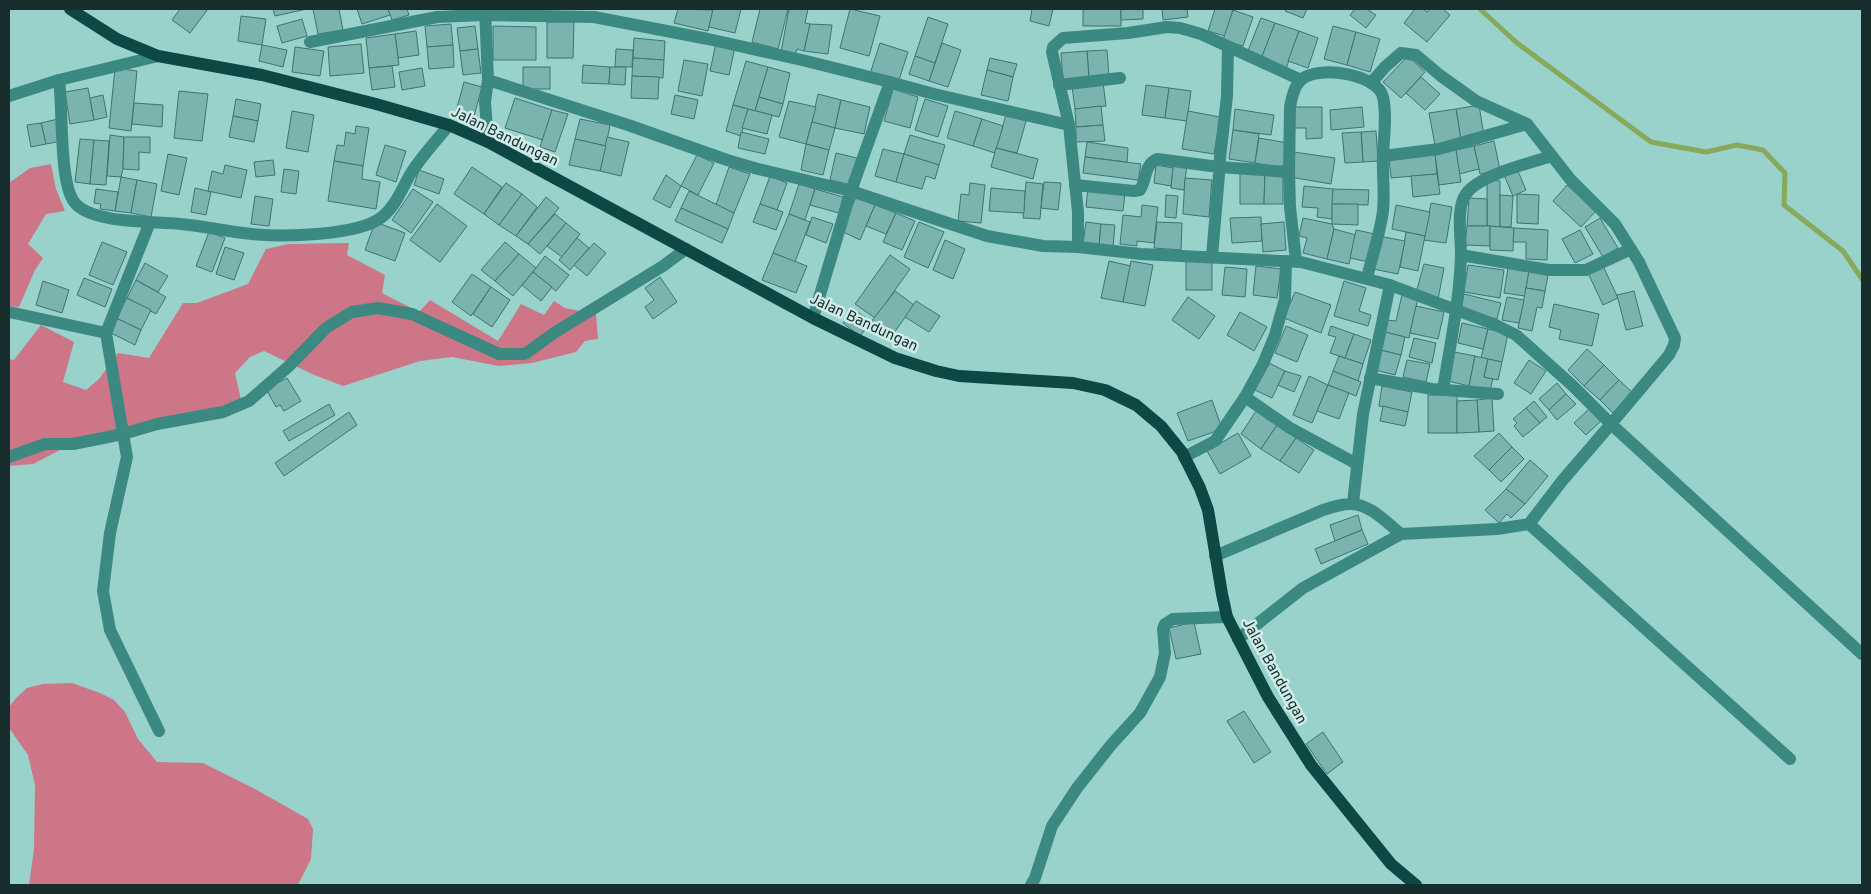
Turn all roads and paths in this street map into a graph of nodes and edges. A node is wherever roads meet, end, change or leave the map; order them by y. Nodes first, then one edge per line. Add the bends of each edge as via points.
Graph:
1 (70, 9) edge
2 (485, 12) edge
3 (310, 42) dead end
4 (1228, 47) junction
5 (158, 56) junction
6 (1120, 78) dead end
7 (60, 80) junction
8 (488, 80) junction
9 (1301, 80) junction
10 (890, 82) junction
11 (1372, 83) junction
12 (1059, 85) junction
13 (9, 96) edge
14 (1527, 124) junction
15 (449, 125) junction
16 (1069, 125) junction
17 (488, 142) junction
18 (1383, 156) junction
19 (1552, 156) junction
20 (1219, 171) junction
21 (1289, 172) junction
22 (1075, 185) junction
23 (851, 191) junction
24 (150, 222) junction
25 (1078, 247) junction
26 (686, 249) junction
27 (1631, 249) junction
28 (1461, 255) junction
29 (1212, 256) junction
30 (1291, 261) junction
31 (1367, 278) junction
32 (1390, 285) junction
33 (1456, 311) junction
34 (9, 312) edge
35 (813, 318) junction
36 (106, 333) junction
37 (1370, 378) junction
38 (1443, 390) junction
39 (1498, 394) dead end
40 (1246, 397) junction
41 (1611, 424) junction
42 (123, 434) junction
43 (9, 457) edge
44 (1184, 457) junction
45 (1357, 464) junction
46 (1352, 503) junction
47 (1529, 524) junction
48 (1401, 534) junction
49 (1215, 556) junction
50 (1227, 616) junction
51 (1238, 640) junction
52 (1862, 654) edge
53 (159, 730) dead end
54 (1790, 759) dead end
55 (1030, 885) edge
56 (1416, 885) edge

1 - 5 main road, Jalan Bandungan via 117,38
2 - 3 street via 424,18
2 - 8 street
2 - 10 street via 594,17 708,39
4 - 9 street
4 - 12 street via 1201,34 1167,27 1063,38 1052,47
4 - 20 street via 1227,96
5 - 7 street
5 - 15 main road, Jalan Bandungan via 262,75
6 - 12 street
7 - 13 street
7 - 24 street via 64,167 68,192 76,205 94,215
8 - 17 street via 485,102
8 - 23 street via 734,162
9 - 11 street via 1311,74 1328,72
9 - 21 street via 1290,107
10 - 16 street
10 - 23 street
11 - 14 street via 1401,53 1416,55 1476,100
11 - 18 street via 1383,95
12 - 16 street
14 - 18 street via 1439,149
14 - 19 street
15 - 17 main road, Jalan Bandungan
15 - 24 street via 411,174 402,193 382,217 366,226 304,234 254,234 209,226
16 - 22 street
17 - 26 main road, Jalan Bandungan
18 - 31 street via 1382,212
19 - 27 street via 1570,179 1610,217
19 - 28 street via 1505,171 1466,192 1460,204
20 - 21 street
20 - 22 street via 1157,159 1147,169 1140,190
20 - 29 street
21 - 30 street
22 - 25 street
23 - 25 street via 987,236 1043,246
23 - 35 street
24 - 36 street
25 - 29 street via 1141,254
26 - 35 main road, Jalan Bandungan
26 - 42 street via 525,354 499,354 412,314 378,308 352,312 326,328 249,400 223,412
27 - 28 street via 1586,270 1549,270
27 - 41 street via 1675,338 1669,355
28 - 33 street
29 - 30 street
30 - 31 street
30 - 40 street via 1275,335
31 - 32 street
32 - 33 street
32 - 37 street
33 - 38 street
33 - 41 street via 1516,335
34 - 36 street
35 - 44 main road, Jalan Bandungan via 895,358 936,371 959,376 1073,383 1105,390 1136,406 1161,426
36 - 42 street
37 - 38 street
37 - 45 street via 1362,414
38 - 39 street
40 - 44 street via 1214,441
40 - 45 street via 1290,428
41 - 47 street
41 - 52 street
42 - 43 street via 73,444 45,444
42 - 53 street via 126,457 110,533 103,591 110,630
44 - 49 main road, Jalan Bandungan via 1208,510
45 - 46 street
46 - 48 street via 1373,511
46 - 49 street via 1323,510
47 - 48 street
47 - 54 street
48 - 51 street via 1303,588
49 - 50 main road, Jalan Bandungan
50 - 51 main road, Jalan Bandungan
50 - 55 street via 1173,619 1165,624 1165,653 1160,677 1140,713 1110,745 1052,826
51 - 56 main road, Jalan Bandungan via 1268,697 1311,765 1391,864

